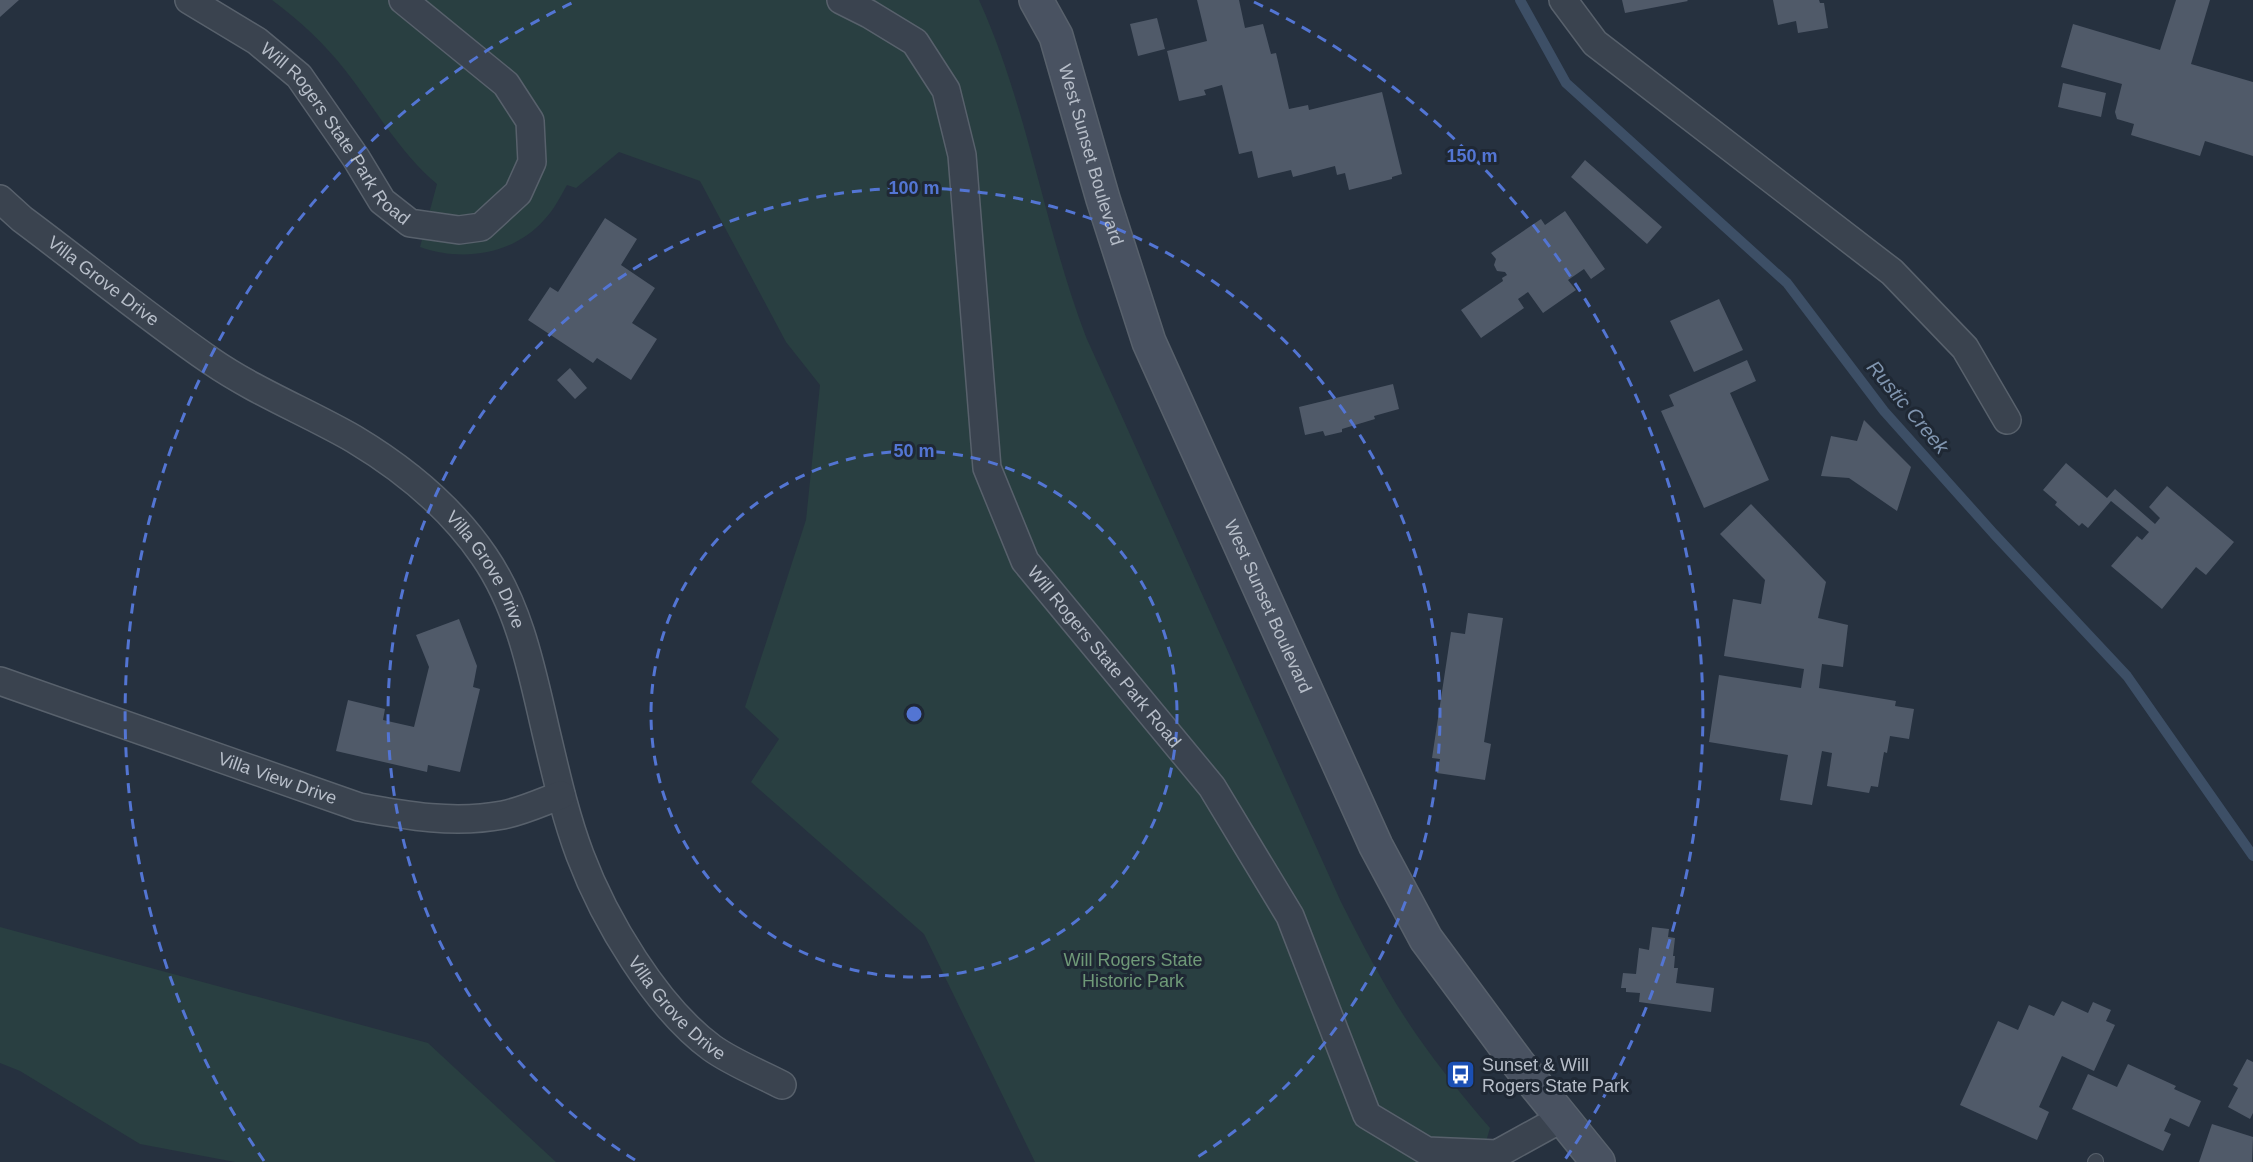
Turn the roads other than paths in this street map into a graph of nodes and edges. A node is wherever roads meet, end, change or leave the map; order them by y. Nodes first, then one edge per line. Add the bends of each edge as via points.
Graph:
1 (189, 0) edge
2 (403, 0) edge
3 (842, 0) edge
4 (1036, 0) edge
5 (1563, 0) edge
6 (0, 199) edge
7 (2007, 420) dead end
8 (0, 681) edge
9 (561, 795) junction
10 (782, 1085) dead end
11 (1564, 1117) junction
12 (1598, 1162) edge

1 - 2 street, Will Rogers State Park Road via 257,41 299,76 382,201 410,223 459,230 481,227 518,193 531,162 530,122 506,84
3 - 11 street, Will Rogers State Park Road via 915,42 946,90 962,155 987,468 1025,561 1212,787 1290,916 1367,1115 1427,1151 1497,1154
4 - 11 main road, West Sunset Boulevard via 1056,36 1149,342 1376,846 1426,939 1517,1062
5 - 7 street via 1595,43 1892,272 1965,348
6 - 9 street, Villa Grove Drive via 212,361 354,439 398,468 444,508 484,556 506,596 527,648
8 - 9 street, Villa View Drive via 359,807 408,817 453,819 504,814
9 - 10 street, Villa Grove Drive via 585,866 607,914 644,974 678,1017 713,1048
11 - 12 main road, West Sunset Boulevard

